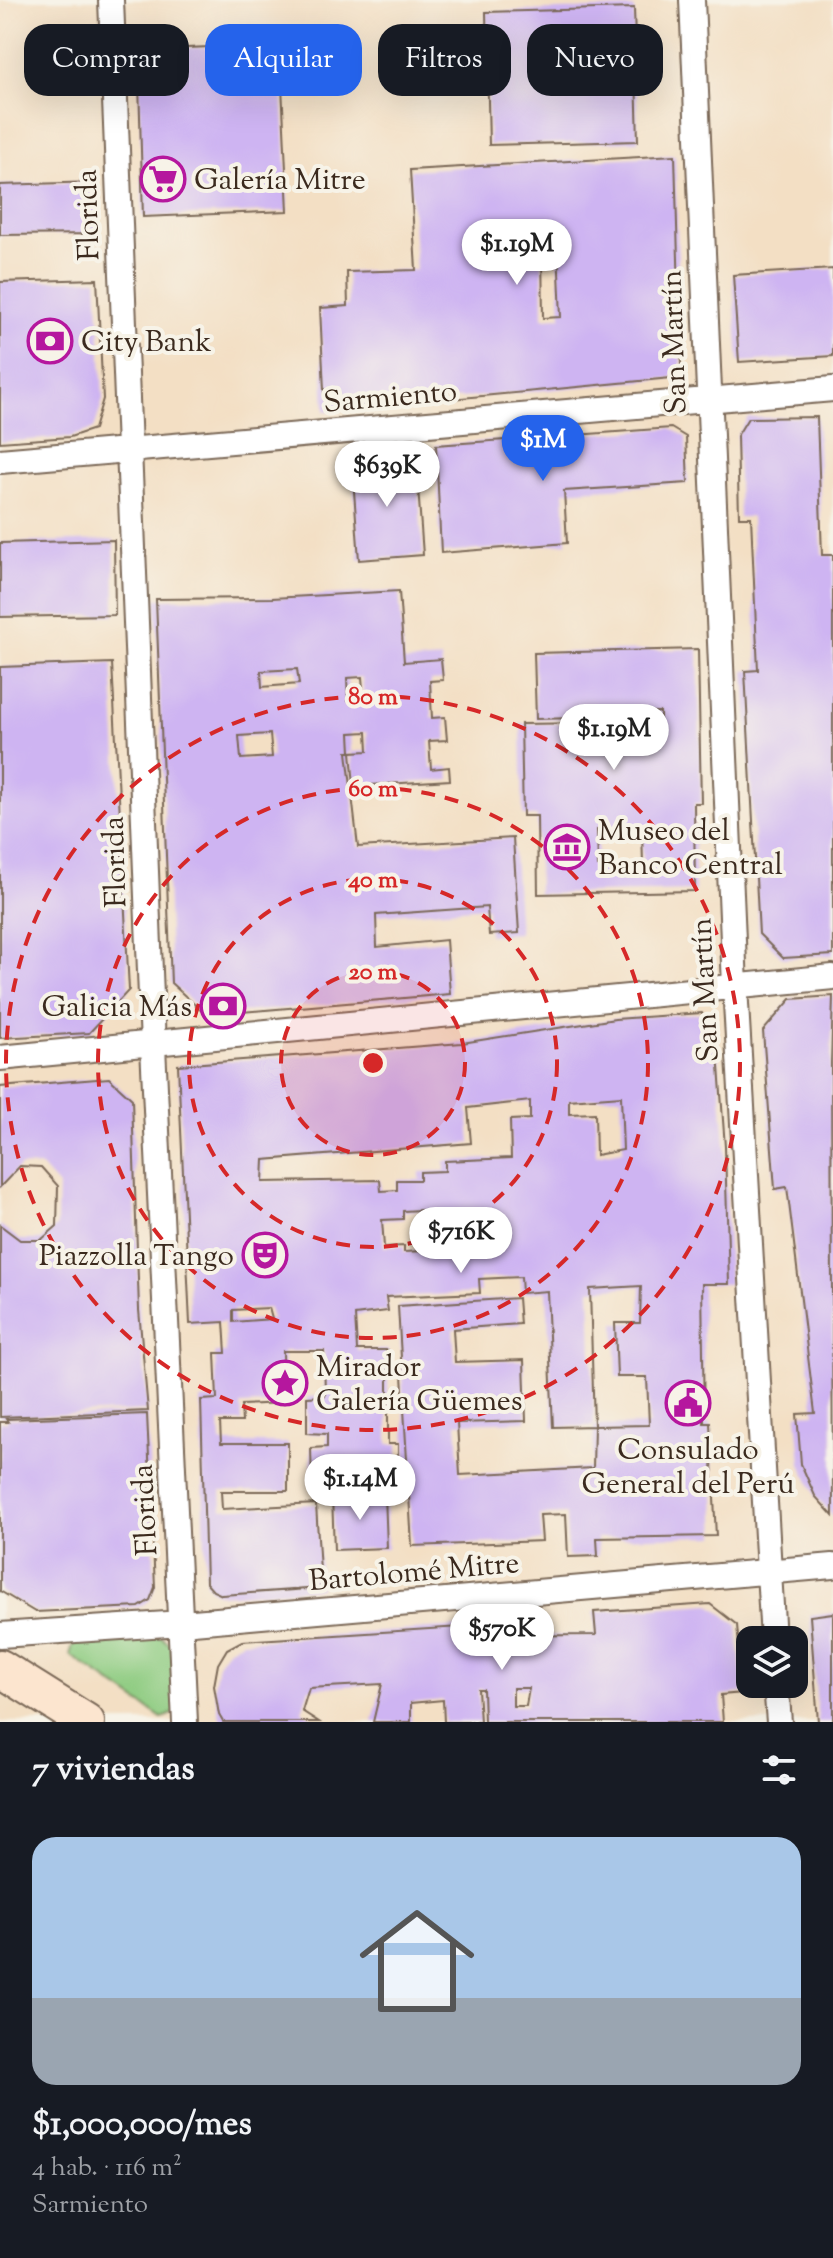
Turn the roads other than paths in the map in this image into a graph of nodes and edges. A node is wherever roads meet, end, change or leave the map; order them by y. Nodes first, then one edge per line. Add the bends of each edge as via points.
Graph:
1 (111, 0) edge
2 (692, 0) edge
3 (833, 389) edge
4 (708, 400) junction
5 (128, 451) junction
6 (0, 461) edge
7 (833, 977) edge
8 (735, 986) junction
9 (153, 1046) junction
10 (0, 1058) edge
11 (833, 1566) edge
12 (768, 1572) junction
13 (182, 1623) junction
14 (772, 1626) edge
15 (0, 1635) edge
16 (0, 1668) edge
17 (777, 1698) edge
18 (86, 1722) edge
19 (185, 1722) edge
20 (779, 1722) edge

1 - 5 street, Florida
2 - 4 street, San Martín
3 - 4 street, Sarmiento
4 - 5 street, Sarmiento
4 - 8 street, San Martín
5 - 6 street, Sarmiento
5 - 9 street, Florida
7 - 8 street
8 - 9 street
8 - 12 street, San Martín
9 - 10 street
9 - 13 street, Florida
11 - 12 street, Bartolomé Mitre
12 - 13 street, Bartolomé Mitre
12 - 14 street, San Martín
13 - 15 street, Bartolomé Mitre
13 - 19 street, Florida
16 - 18 main road
17 - 20 street

